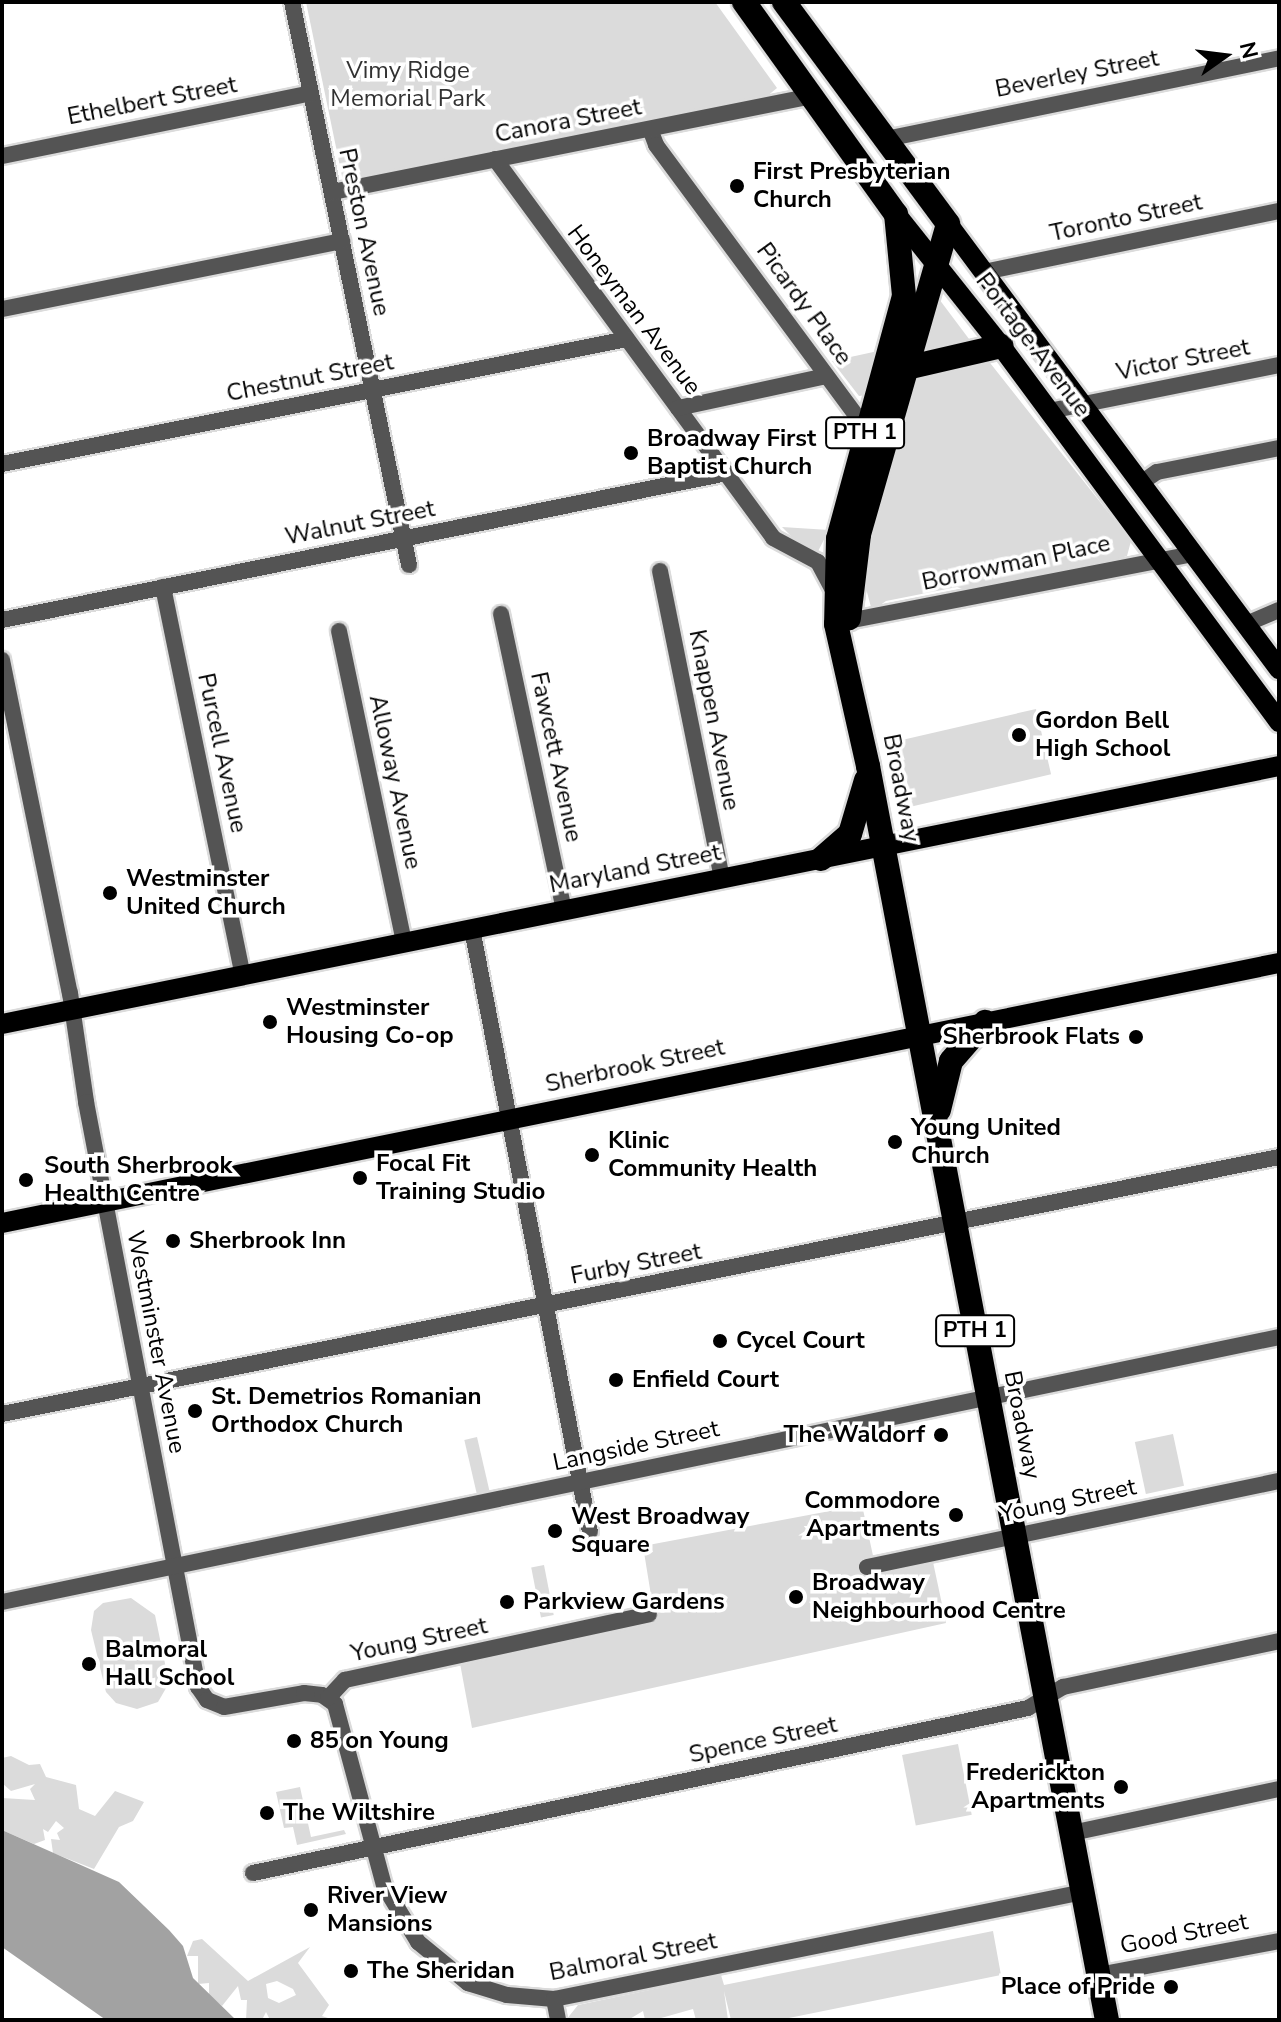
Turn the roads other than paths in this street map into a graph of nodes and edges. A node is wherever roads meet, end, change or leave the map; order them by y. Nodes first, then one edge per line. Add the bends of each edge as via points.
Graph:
1 (292, 2) edge
2 (776, 2) edge
3 (784, 2) edge
4 (746, 5) edge
5 (1279, 58) edge
6 (311, 93) junction
7 (813, 96) junction
8 (650, 129) junction
9 (886, 139) junction
10 (2, 156) edge
11 (495, 159) junction
12 (332, 192) junction
13 (1279, 211) edge
14 (896, 214) junction
15 (948, 224) junction
16 (342, 241) junction
17 (935, 265) junction
18 (984, 272) junction
19 (2, 309) edge
20 (627, 339) junction
21 (1001, 346) junction
22 (1279, 365) edge
23 (906, 368) junction
24 (826, 376) junction
25 (373, 390) junction
26 (1082, 404) junction
27 (678, 408) junction
28 (1049, 411) junction
29 (866, 429) junction
30 (1279, 448) edge
31 (2, 464) edge
32 (727, 473) junction
33 (1141, 483) junction
34 (404, 539) junction
35 (1194, 554) junction
36 (1158, 559) junction
37 (409, 565) dead end
38 (660, 571) dead end
39 (163, 587) junction
40 (833, 590) junction
41 (1279, 610) edge
42 (501, 614) dead end
43 (2, 620) edge
44 (848, 621) junction
45 (1246, 624) junction
46 (339, 631) dead end
47 (846, 652) junction
48 (2, 660) edge
49 (1279, 669) edge
50 (1279, 722) edge
51 (868, 766) junction
52 (1279, 766) edge
53 (883, 846) junction
54 (821, 859) junction
55 (722, 879) junction
56 (564, 910) junction
57 (472, 929) junction
58 (404, 943) junction
59 (1279, 963) edge
60 (243, 976) junction
61 (72, 1010) junction
62 (985, 1022) junction
63 (2, 1024) edge
64 (920, 1035) junction
65 (510, 1119) junction
66 (937, 1124) junction
67 (1279, 1157) edge
68 (105, 1202) junction
69 (2, 1223) edge
70 (956, 1224) junction
71 (548, 1306) junction
72 (1279, 1337) edge
73 (140, 1387) junction
74 (988, 1396) junction
75 (2, 1414) edge
76 (1279, 1481) edge
77 (581, 1482) junction
78 (590, 1532) dead end
79 (1015, 1537) junction
80 (174, 1567) junction
81 (867, 1567) dead end
82 (2, 1602) edge
83 (649, 1614) dead end
84 (1279, 1641) edge
85 (1046, 1697) junction
86 (328, 1698) junction
87 (1279, 1789) edge
88 (1072, 1833) junction
89 (373, 1850) junction
90 (253, 1873) dead end
91 (1083, 1892) junction
92 (1279, 1941) edge
93 (1099, 1975) junction
94 (554, 1999) junction
95 (558, 2020) edge
96 (1107, 2020) edge

1 - 6 street, Preston Avenue
2 - 4 street
3 - 9 highway, Portage Avenue
4 - 7 highway, Portage Avenue / PTH 1
5 - 9 street, Beverley Street
6 - 10 street, Ethelbert Street
6 - 12 street, Preston Avenue
7 - 8 street, Canora Street
7 - 14 highway, Portage Avenue / PTH 1
8 - 11 street, Canora Street
8 - 24 street, Picardy Place via 656,145
9 - 15 highway, Portage Avenue
11 - 12 street, Canora Street
11 - 20 street, Honeyman Avenue
12 - 16 street, Preston Avenue
13 - 18 street, Toronto Street
14 - 17 main road, Portage Avenue
14 - 29 highway, Broadway / PTH 1 via 904,296
15 - 17 highway, Broadway / PTH 1
15 - 18 main road, Portage Avenue
16 - 19 street
16 - 25 street, Preston Avenue
17 - 21 main road, Portage Avenue
17 - 23 highway, Broadway / PTH 1
18 - 26 main road, Portage Avenue
20 - 25 street, Chestnut Street
20 - 27 street, Honeyman Avenue
21 - 23 highway
21 - 28 main road, Portage Avenue
22 - 26 street, Victor Street
23 - 44 highway, Broadway / PTH 1 via 856,548
24 - 27 street
24 - 29 street, Picardy Place
25 - 31 street, Chestnut Street
25 - 34 street, Preston Avenue
26 - 28 street, Victor Street
26 - 33 main road, Portage Avenue
27 - 32 street, Honeyman Avenue
28 - 36 main road, Portage Avenue
29 - 40 highway, Broadway / PTH 1 via 838,539
30 - 33 street via 1157,472
32 - 34 street, Walnut Street
32 - 40 street, Honeyman Avenue via 773,538 818,562
33 - 35 main road, Portage Avenue
34 - 37 street, Preston Avenue
34 - 39 street, Walnut Street
35 - 36 street, Borrowman Place
35 - 45 main road, Portage Avenue
36 - 44 street, Borrowman Place
36 - 50 main road, Portage Avenue
38 - 55 street, Knappen Avenue
39 - 43 street, Walnut Street
39 - 60 street, Purcell Avenue
40 - 47 highway, Broadway / PTH 1
41 - 45 street
42 - 56 street, Fawcett Avenue
44 - 47 highway, Broadway / PTH 1
45 - 49 main road, Portage Avenue
46 - 58 street, Alloway Avenue
47 - 51 highway, Broadway / PTH 1
48 - 61 street, Westminster Avenue
51 - 53 highway, Broadway / PTH 1
51 - 54 highway via 850,834
52 - 53 main road, Maryland Street
53 - 54 main road, Maryland Street
53 - 64 highway, Broadway / PTH 1
54 - 55 main road, Maryland Street
55 - 56 main road, Maryland Street
56 - 57 main road, Maryland Street
57 - 58 main road, Maryland Street
57 - 65 street
58 - 60 main road, Maryland Street
59 - 62 main road, Sherbrook Street
60 - 61 main road, Maryland Street
61 - 63 main road, Maryland Street
61 - 68 street, Westminster Avenue
62 - 64 main road, Sherbrook Street
62 - 66 highway via 951,1061
64 - 65 main road, Sherbrook Street
64 - 66 highway, Broadway / PTH 1
65 - 68 main road, Sherbrook Street
65 - 71 street
66 - 70 highway, Broadway / PTH 1
67 - 70 street, Furby Street
68 - 69 main road, Sherbrook Street
68 - 73 street, Westminster Avenue
70 - 71 street, Furby Street
70 - 74 highway, Broadway / PTH 1
71 - 73 street, Furby Street
71 - 77 street
72 - 74 street, Langside Street
73 - 75 street, Furby Street
73 - 80 street, Westminster Avenue
74 - 77 street, Langside Street
74 - 79 highway, Broadway / PTH 1
76 - 79 street, Young Street
77 - 78 street
77 - 80 street, Langside Street
79 - 81 street, Young Street
79 - 85 highway, Broadway / PTH 1
80 - 82 street, Langside Street
80 - 86 street, Westminster Avenue via 198,1687 207,1700 224,1707 304,1693
83 - 86 street, Young Street via 345,1680
84 - 85 street, Spence Street via 1063,1687
85 - 88 highway, Broadway / PTH 1
85 - 89 street, Spence Street via 1028,1708
86 - 89 street, Balmoral Street via 339,1712
87 - 88 street
88 - 91 highway, Broadway / PTH 1
89 - 90 street, Spence Street
89 - 94 street, Balmoral Street via 400,1918 445,1968 487,1989
91 - 93 highway, Broadway / PTH 1
91 - 94 street, Balmoral Street
92 - 93 street, Good Street
93 - 96 highway, Broadway / PTH 1
94 - 95 street

